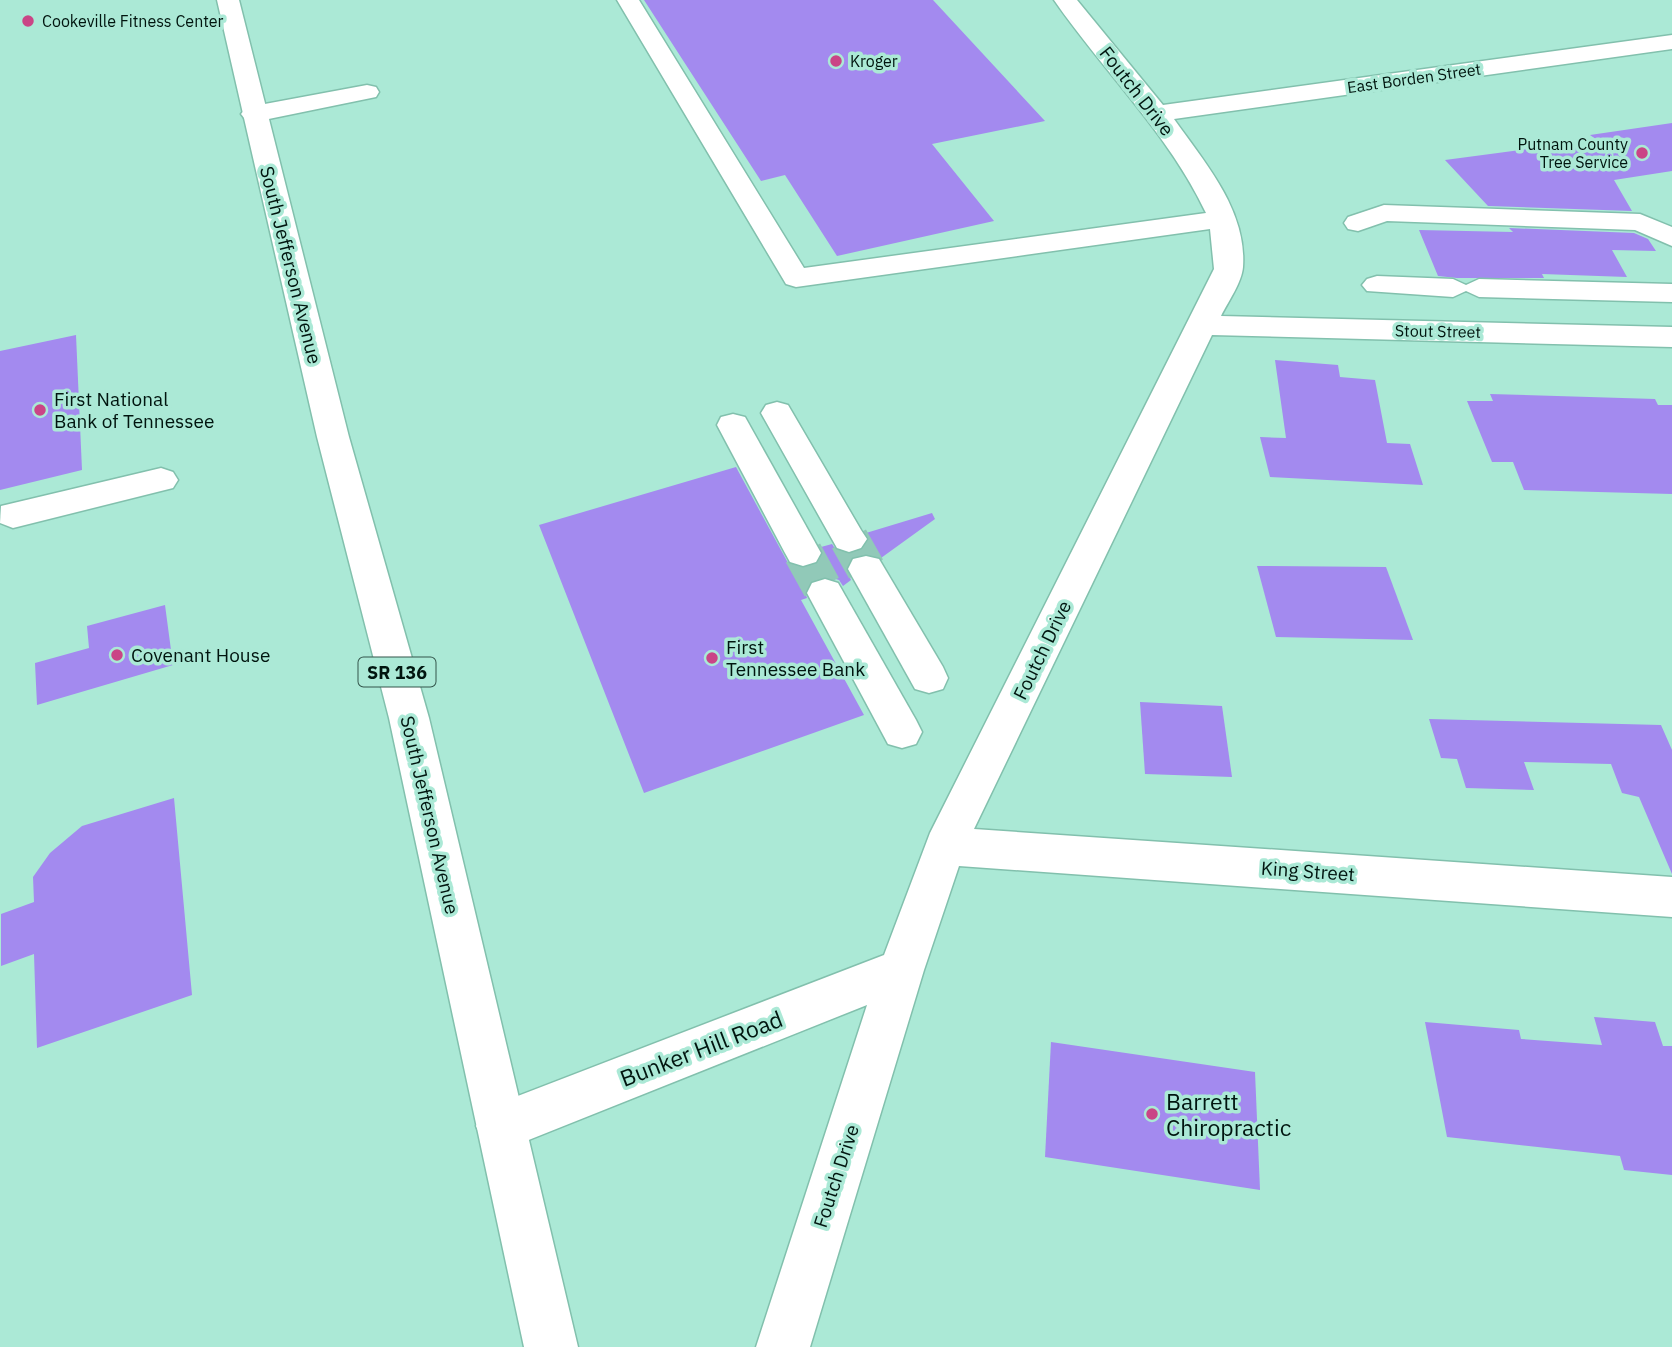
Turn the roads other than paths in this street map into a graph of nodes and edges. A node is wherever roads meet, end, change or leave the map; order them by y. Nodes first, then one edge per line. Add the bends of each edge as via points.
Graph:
1 (228, 0) edge
2 (628, 0) edge
3 (1065, 0) edge
4 (1672, 42) edge
5 (367, 92) dead end
6 (254, 114) junction
7 (1157, 114) junction
8 (1223, 219) junction
9 (1358, 223) dead end
10 (1672, 238) edge
11 (1377, 285) dead end
12 (1672, 293) edge
13 (1203, 325) junction
14 (1672, 337) edge
15 (161, 480) dead end
16 (13, 515) dead end
17 (835, 564) junction
18 (945, 846) junction
19 (1672, 897) edge
20 (901, 970) junction
21 (501, 1126) junction
22 (551, 1347) edge
23 (783, 1347) edge

1 - 6 street, South Jefferson Avenue / SR 136
2 - 8 street via 796,278
3 - 7 street, Foutch Drive
4 - 7 street, East Borden Street
5 - 6 street
6 - 21 street, South Jefferson Avenue / SR 136 via 333,437 409,718
7 - 8 street, Foutch Drive via 1204,180
8 - 13 street, Foutch Drive via 1229,269
9 - 10 street via 1384,213 1640,222
11 - 12 street
13 - 14 street, Stout Street
13 - 18 street, Foutch Drive
15 - 16 street
17 - 17 street via 915,705
17 - 17 street via 754,420
18 - 19 street, King Street
18 - 20 street, Foutch Drive
20 - 21 street, Bunker Hill Road
20 - 23 street, Foutch Drive
21 - 22 street, South Jefferson Avenue / SR 136

